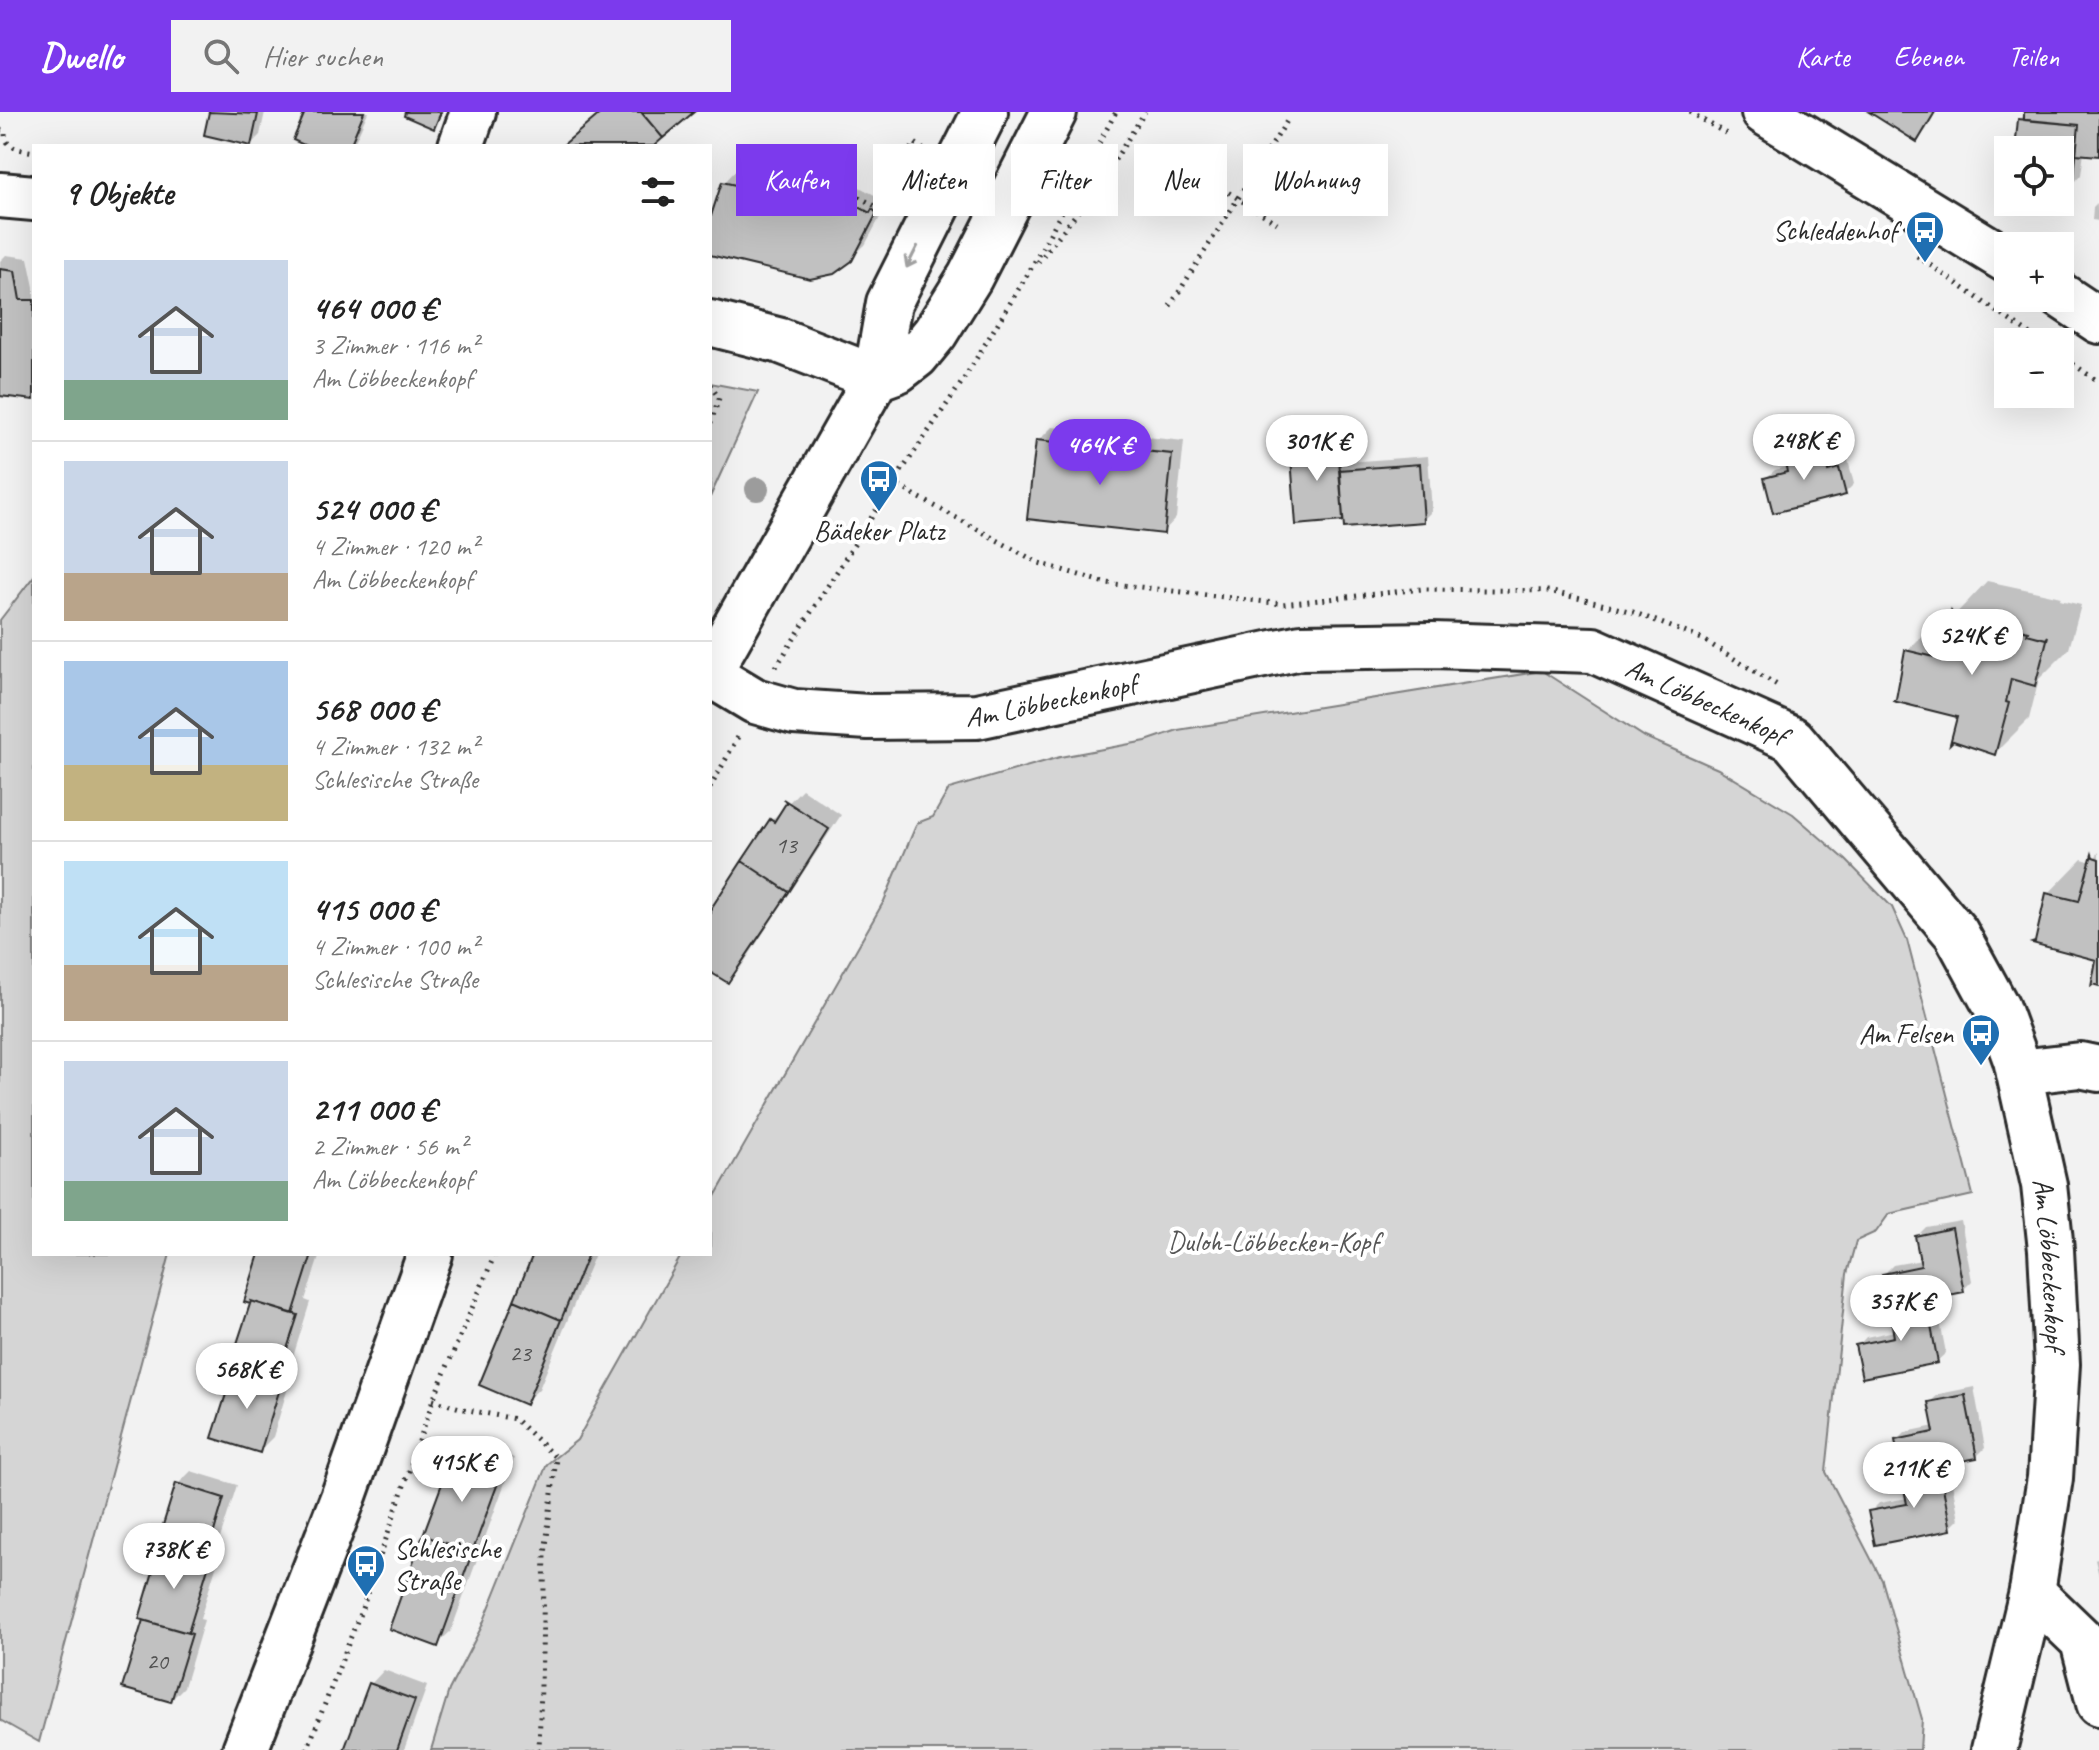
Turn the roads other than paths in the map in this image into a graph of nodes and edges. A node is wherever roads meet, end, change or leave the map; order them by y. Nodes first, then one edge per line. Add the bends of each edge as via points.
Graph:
1 (473, 112) edge
2 (985, 112) edge
3 (1054, 112) edge
4 (1764, 112) edge
5 (462, 144) edge
6 (0, 195) edge
7 (32, 198) edge
8 (1994, 252) edge
9 (2074, 304) edge
10 (2099, 321) edge
11 (712, 324) edge
12 (876, 378) junction
13 (712, 668) edge
14 (712, 673) edge
15 (2099, 1069) edge
16 (2019, 1072) junction
17 (429, 1256) edge
18 (343, 1498) junction
19 (2032, 1592) junction
20 (2099, 1703) edge
21 (245, 1750) edge
22 (275, 1750) edge
23 (1994, 1750) edge

1 - 5 street
2 -> 12 street via 889,303
3 - 12 street via 970,277 935,333 898,370
4 - 8 street
6 - 7 street
9 - 10 street
11 - 12 street via 781,341
12 - 13 street
14 - 16 street, Am Löbbeckenkopf via 755,701 794,712 977,716 1301,647 1593,650 1792,739 1956,933 1997,1008
15 - 16 street via 2080,1065
16 - 19 street, Am Löbbeckenkopf via 2044,1185 2057,1364 2050,1478
17 - 18 street
18 - 21 street
18 - 22 street
19 - 20 street via 2083,1641
19 - 23 street, Am Löbbeckenkopf

